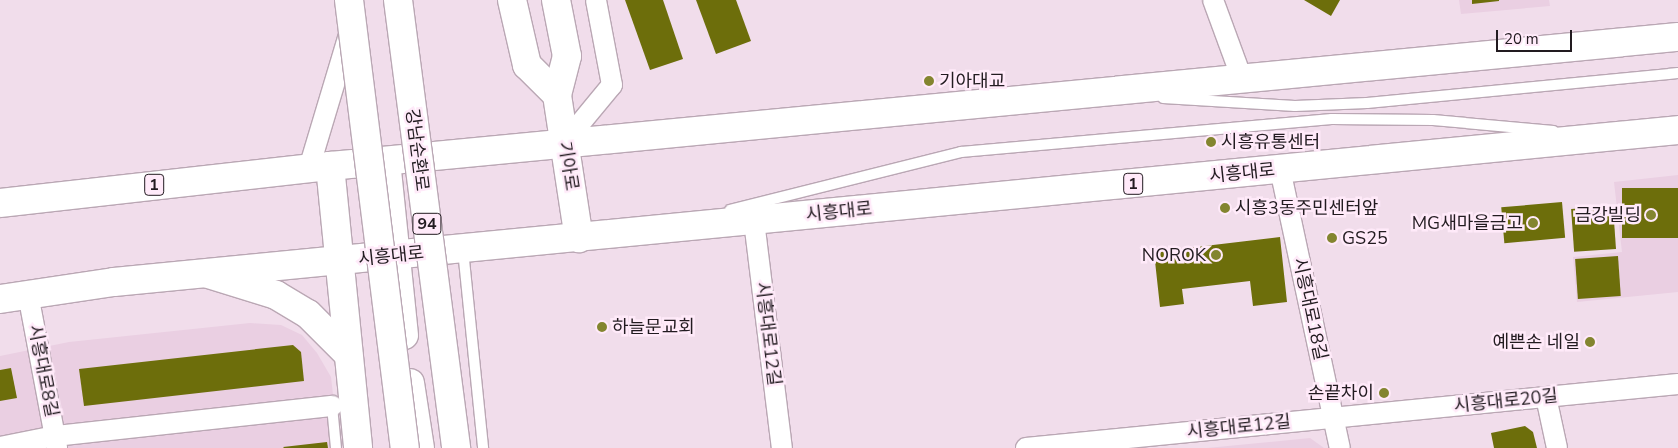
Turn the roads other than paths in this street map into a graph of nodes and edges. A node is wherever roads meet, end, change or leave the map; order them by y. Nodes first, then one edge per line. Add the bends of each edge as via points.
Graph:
1 (349, 0) edge
2 (359, 0) edge
3 (398, 0) edge
4 (512, 0) edge
5 (556, 0) edge
6 (596, 0) edge
7 (1214, 0) edge
8 (1678, 37) edge
9 (1678, 73) edge
10 (1242, 79) junction
11 (1087, 93) junction
12 (556, 96) junction
13 (1678, 130) edge
14 (1617, 136) junction
15 (564, 142) junction
16 (386, 160) junction
17 (320, 167) junction
18 (1280, 169) junction
19 (0, 203) edge
20 (754, 220) junction
21 (649, 230) junction
22 (579, 238) junction
23 (463, 249) junction
24 (396, 256) junction
25 (339, 261) junction
26 (208, 274) junction
27 (28, 294) junction
28 (0, 299) edge
29 (348, 354) junction
30 (1678, 384) edge
31 (1546, 397) junction
32 (332, 406) joint
33 (1333, 418) junction
34 (56, 442) edge
35 (1146, 442) edge
36 (0, 447) edge
37 (336, 448) edge
38 (358, 448) edge
39 (405, 448) edge
40 (420, 448) edge
41 (456, 448) edge
42 (483, 448) edge
43 (782, 448) edge
44 (1026, 448) edge
45 (1340, 448) edge
46 (1557, 448) edge

1 - 39 main road, bridge
2 - 17 street
3 - 41 main road, 강남순환로 / 94, bridge
4 - 12 main road via 527,65
5 - 12 main road, 기아로 via 567,56
6 - 15 street via 612,85
7 - 10 street
8 - 10 main road, 1
9 - 11 lane via 1295,106
10 - 11 main road, 1
11 - 15 main road, 1
12 - 15 main road, 기아로
13 - 14 main road, 시흥대로 / 1
14 - 18 main road, 시흥대로 / 1
14 - 21 lane via 1433,120 1332,119 981,150
15 - 16 main road, 1
15 - 22 main road, 기아로
16 - 17 main road, 1
16 - 24 main road
17 - 19 main road, 1
17 - 25 main road
18 - 20 main road, 시흥대로 / 1
18 - 33 street, 시흥대로18길
20 - 21 main road, 시흥대로 / 1
20 - 43 street, 시흥대로12길
21 - 22 main road, 시흥대로 / 1
22 - 23 main road, 시흥대로 / 1
23 - 24 main road, 시흥대로 / 1
23 - 42 lane
24 - 25 main road, 시흥대로 / 1
24 - 40 main road
25 - 26 main road, 시흥대로 / 1
25 - 29 main road
26 - 27 main road, 시흥대로 / 1
26 - 29 main road via 276,294 308,314
27 - 28 main road, 시흥대로 / 1
27 - 34 street, 시흥대로8길
29 - 38 main road
30 - 31 street, 시흥대로20길
31 - 33 street, 시흥대로20길
31 - 46 street
32 - 34 street
32 - 37 lane
33 - 35 street, 시흥대로12길
33 - 45 street, 시흥대로18길
34 - 36 street
35 - 44 street, 시흥대로12길

